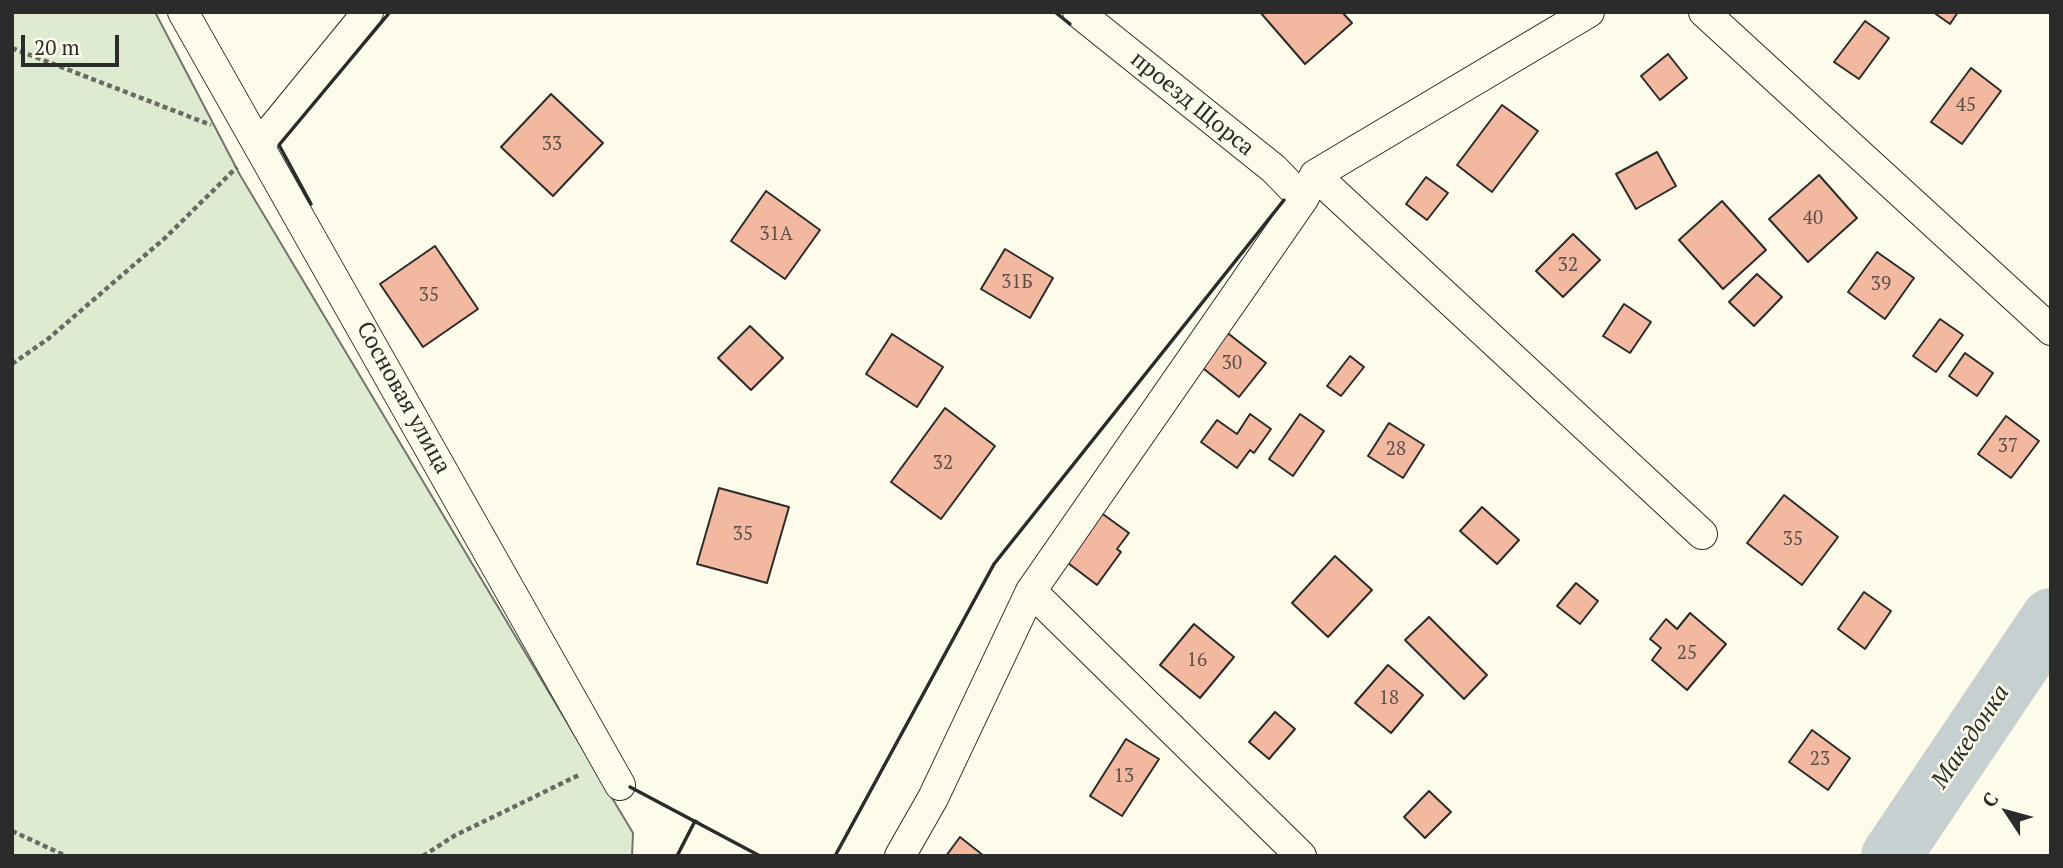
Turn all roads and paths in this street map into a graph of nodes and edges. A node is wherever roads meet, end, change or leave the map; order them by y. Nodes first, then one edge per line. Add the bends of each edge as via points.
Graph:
1 (183, 12) edge
2 (368, 12) edge
3 (1078, 12) edge
4 (1589, 12) edge
5 (1704, 12) edge
6 (12, 48) edge
7 (260, 144) junction
8 (1309, 187) junction
9 (2051, 330) edge
10 (12, 364) edge
11 (1702, 534) dead end
12 (1031, 591) junction
13 (613, 773) joint
14 (12, 831) edge
15 (66, 856) edge
16 (423, 856) edge
17 (900, 856) edge
18 (1301, 856) edge

1 - 7 street, Сосновая улица
2 - 7 street
3 - 8 street, проезд Щорса via 1274,169
4 - 8 street
5 - 9 street
6 - 7 path
7 - 10 path via 165,238 48,339
7 - 13 street, Сосновая улица
8 - 11 street, проезд Щорса
8 - 12 street
12 - 17 street via 933,798
12 - 18 street
13 - 16 path via 454,836
14 - 15 path

